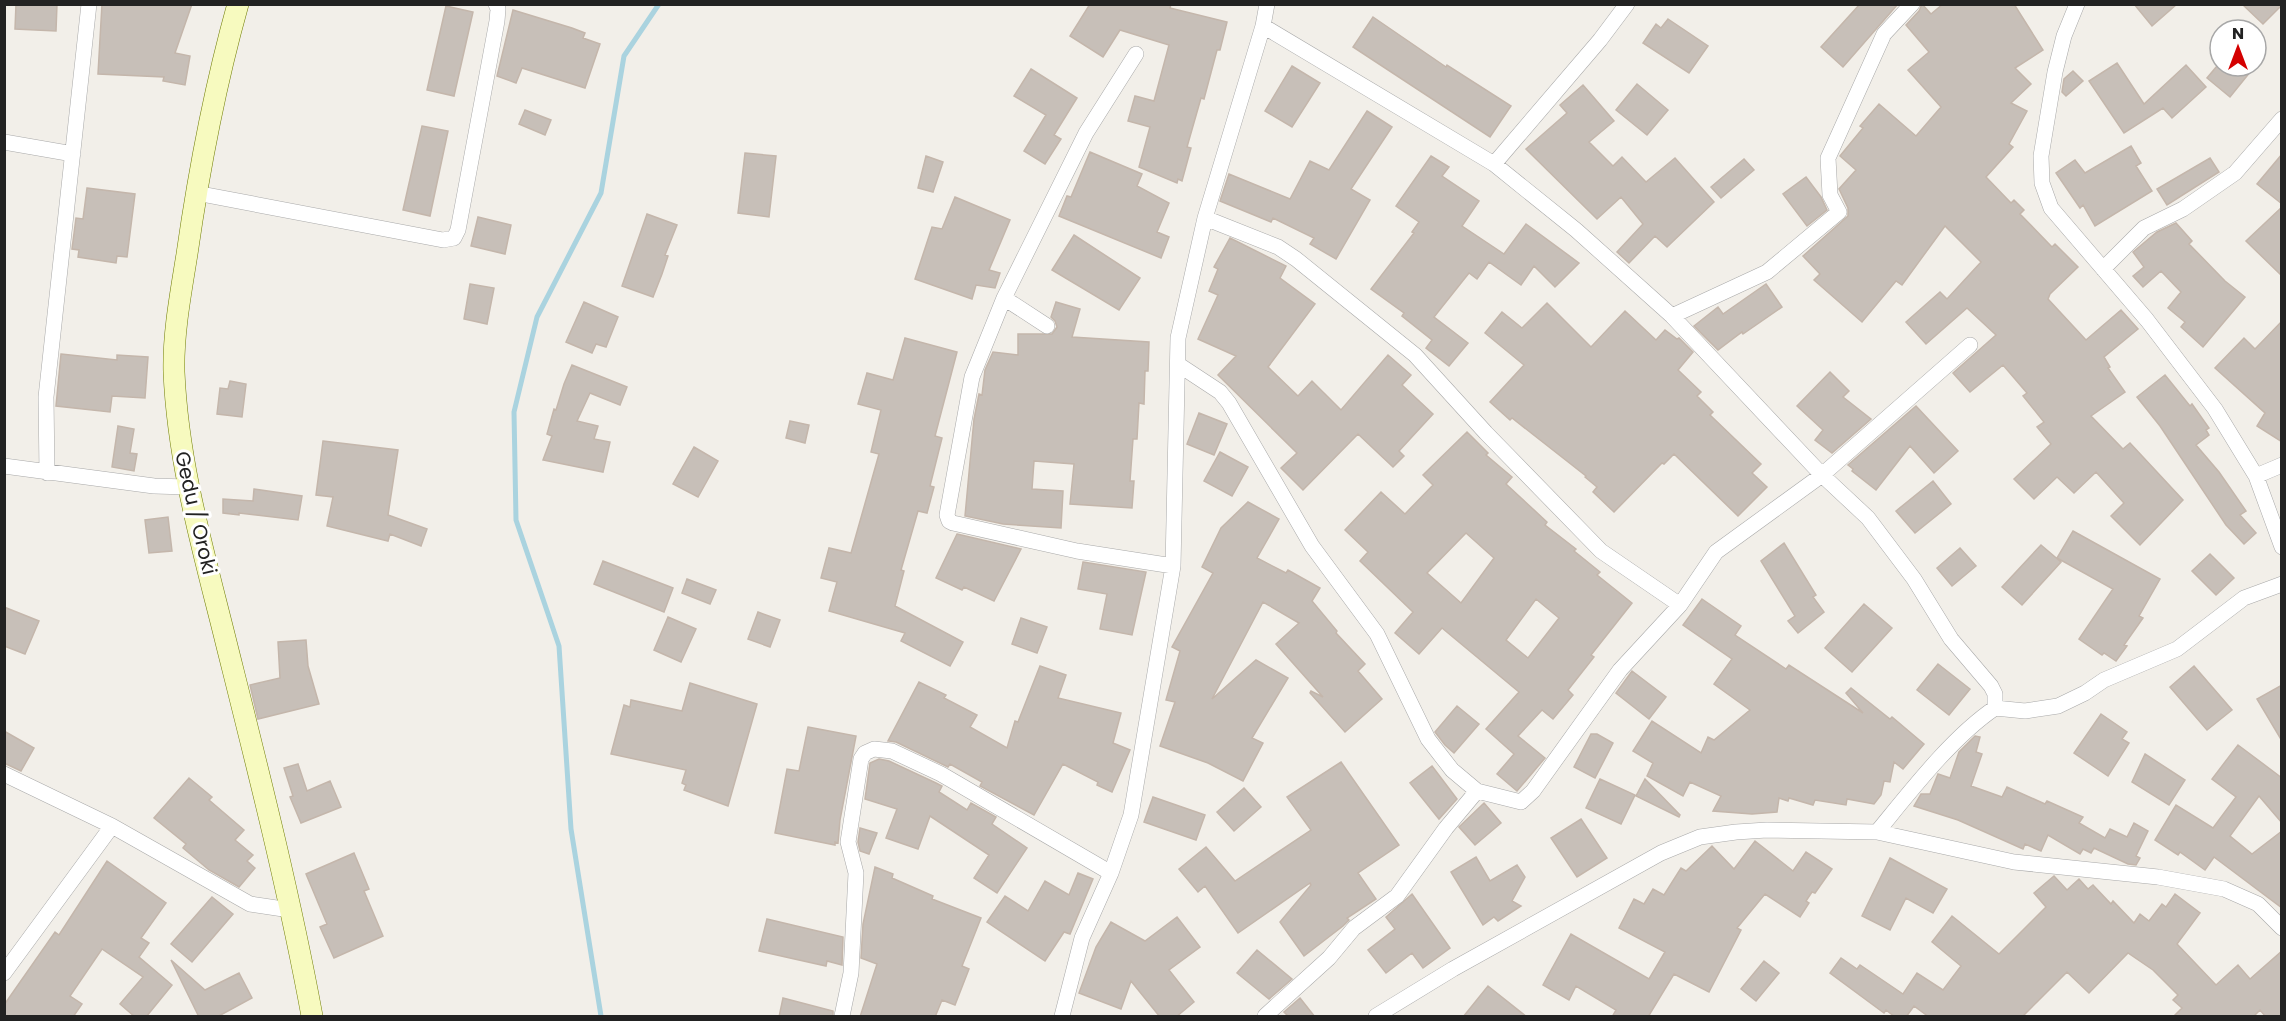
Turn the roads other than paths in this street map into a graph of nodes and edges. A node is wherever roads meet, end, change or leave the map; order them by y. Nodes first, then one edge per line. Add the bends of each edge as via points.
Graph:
1 (89, 4) edge
2 (238, 4) edge
3 (496, 4) edge
4 (1267, 4) edge
5 (1627, 4) edge
6 (1912, 4) edge
7 (2077, 4) edge
8 (1263, 26) junction
9 (1136, 54) dead end
10 (2282, 119) edge
11 (4, 142) edge
12 (73, 154) junction
13 (1494, 164) junction
14 (196, 193) junction
15 (1204, 218) junction
16 (2103, 269) junction
17 (1004, 298) junction
18 (1672, 316) junction
19 (1047, 326) dead end
20 (1970, 345) dead end
21 (1179, 365) junction
22 (2282, 465) edge
23 (4, 466) edge
24 (47, 473) junction
25 (1822, 475) junction
26 (2256, 476) junction
27 (187, 487) junction
28 (2282, 548) edge
29 (1173, 566) junction
30 (2282, 584) edge
31 (1680, 605) junction
32 (1995, 708) junction
33 (4, 774) edge
34 (1477, 791) junction
35 (112, 826) junction
36 (1877, 832) junction
37 (1111, 873) junction
38 (290, 910) junction
39 (2282, 928) edge
40 (4, 973) edge
41 (312, 1017) edge
42 (842, 1017) edge
43 (1062, 1017) edge
44 (1265, 1017) edge
45 (1376, 1017) edge

1 - 12 street
2 - 14 street, Gedu / Oroki
3 - 14 street via 497,21 454,238 443,240
4 - 8 street
5 - 13 street
6 - 18 street via 1884,34 1828,158 1830,195 1839,212 1767,272
7 - 16 street via 2055,72 2041,156 2042,183 2051,208
8 - 13 street
8 - 15 street
9 - 17 street via 1086,133
10 - 16 street via 2235,173 2183,209 2144,228
11 - 12 street
12 - 24 street via 46,397
13 - 18 street via 1576,230
14 - 27 street, Gedu / Oroki via 174,369
15 - 21 street via 1178,339
15 - 31 street via 1278,247 1415,355 1601,551
16 - 26 street via 2215,408
17 - 19 street
17 - 29 street via 972,377 947,518 953,523 1077,551
18 - 25 street
20 - 25 street
21 - 29 street
21 - 34 street via 1220,392 1229,403 1312,546 1377,634 1428,739 1452,770
22 - 26 street
23 - 24 street
24 - 27 street
25 - 31 street via 1716,552
25 - 32 street via 1868,518 1914,579 1951,639 1991,686
26 - 28 street
27 - 38 street, Gedu / Oroki
29 - 37 street via 1131,815
30 - 32 street via 2244,598 2177,649 2104,680 2058,706 2025,711
31 - 34 street via 1620,670 1521,802
32 - 36 street via 1981,717 1924,776
33 - 35 street
34 - 44 street via 1397,896 1354,928 1329,958
35 - 38 street via 250,904
35 - 40 street
36 - 39 street via 2014,862 2158,877 2224,889 2258,904
36 - 45 street via 1767,830 1701,837 1661,854 1453,969
37 - 42 street via 941,774 892,751 874,749 866,753 861,759 848,842 856,873 851,973
37 - 43 street via 1082,938
38 - 41 street, Gedu / Oroki

